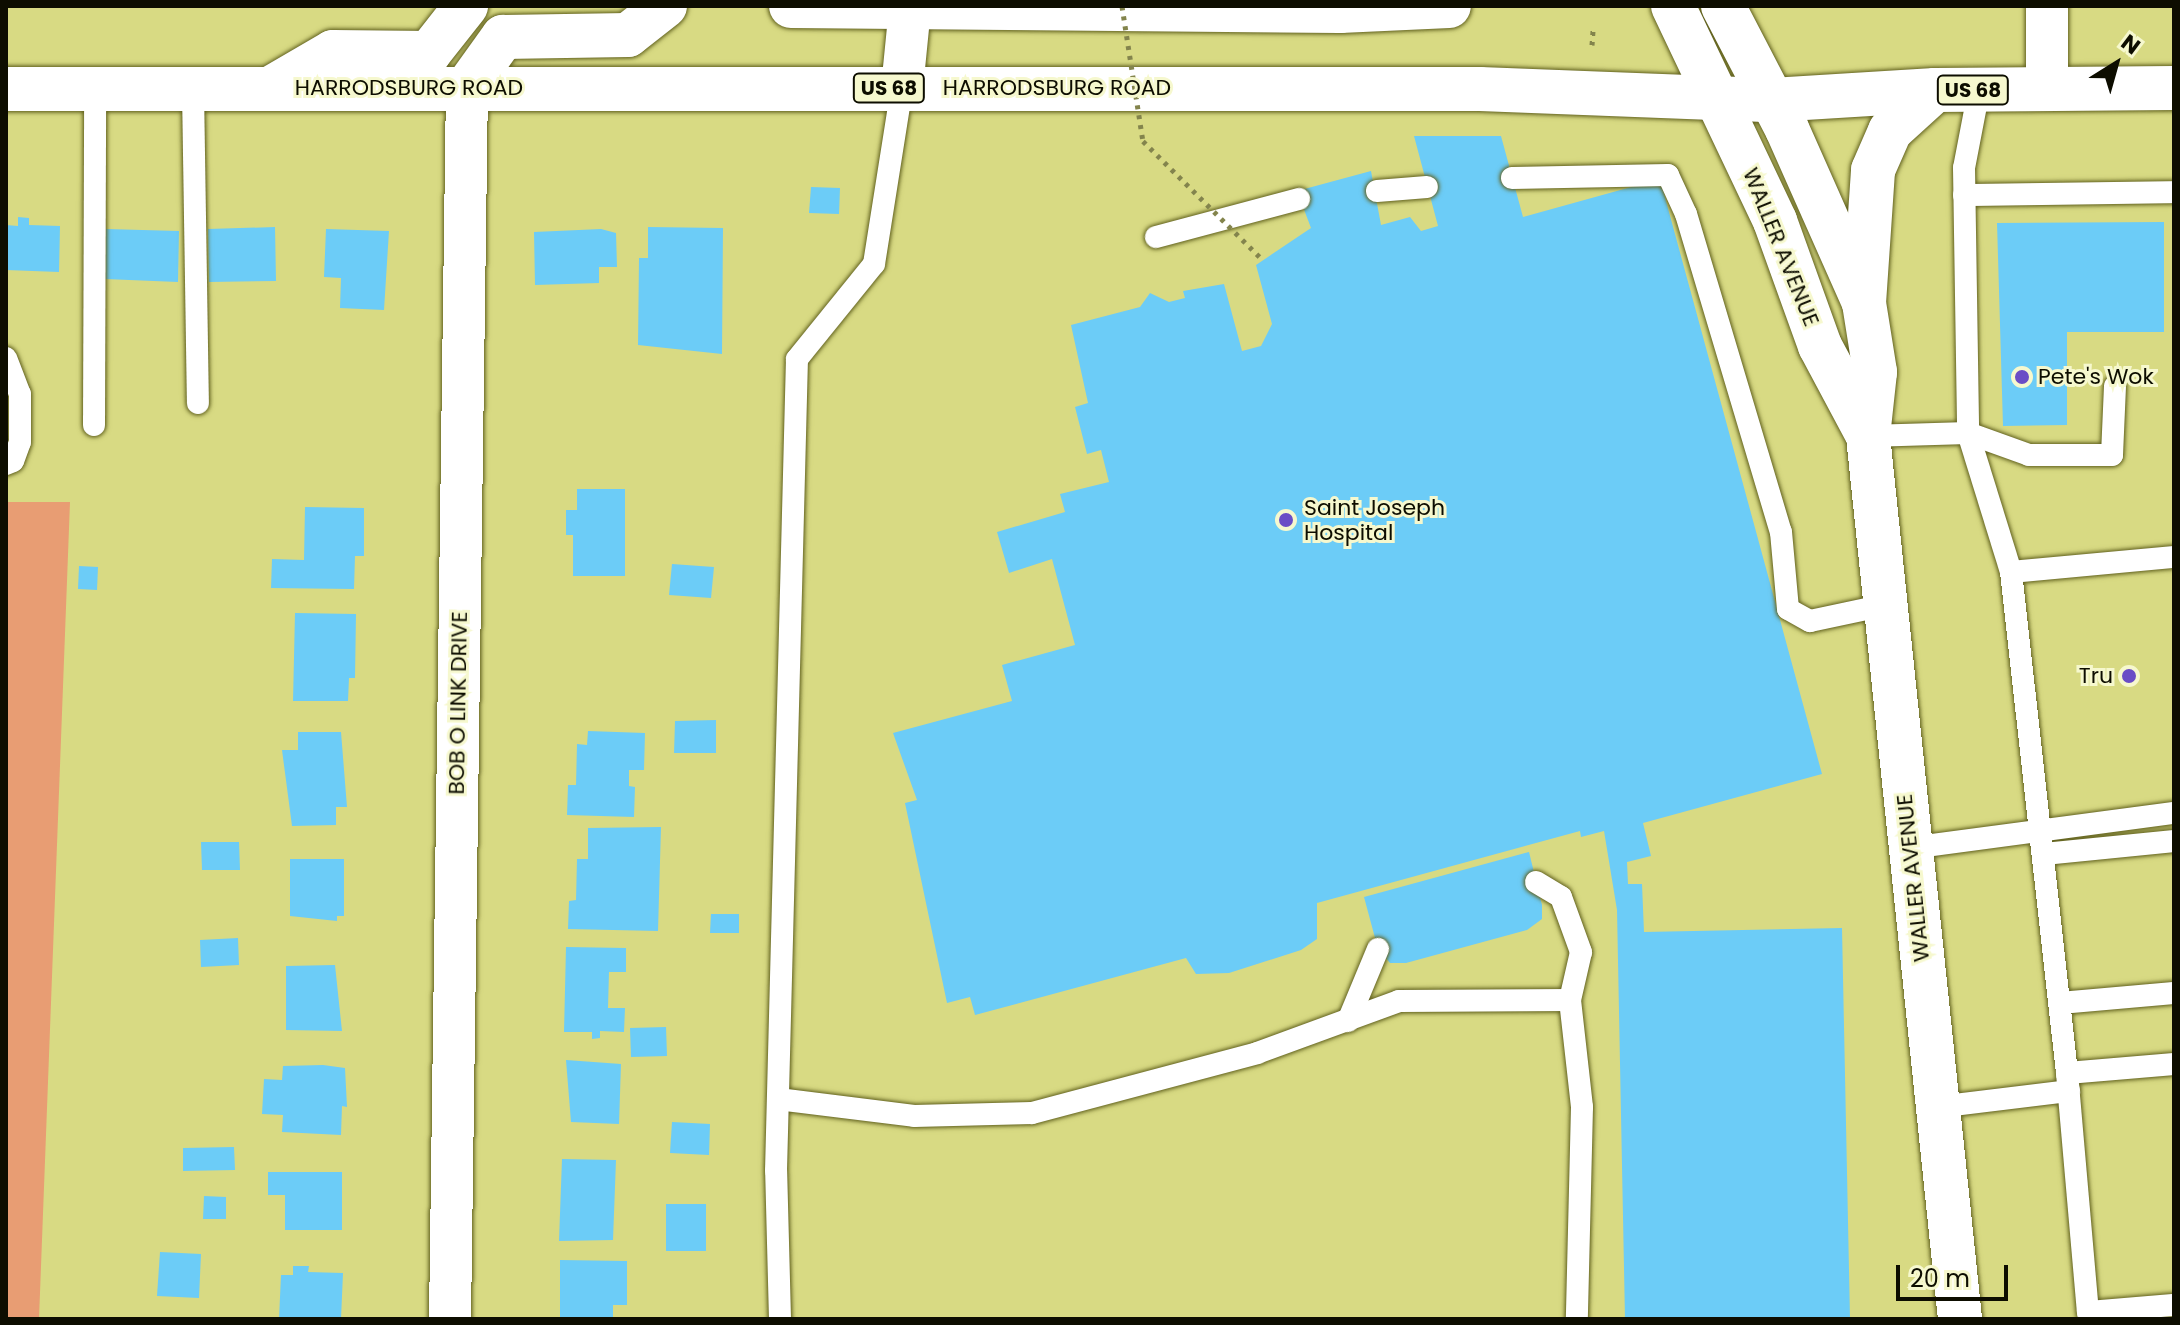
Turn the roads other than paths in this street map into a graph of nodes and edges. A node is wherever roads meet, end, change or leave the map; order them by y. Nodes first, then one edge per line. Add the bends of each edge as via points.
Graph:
1 (466, 6) edge
2 (665, 6) edge
3 (791, 6) edge
4 (1449, 6) edge
5 (1673, 6) edge
6 (1723, 6) edge
7 (2047, 6) edge
8 (910, 8) edge
9 (467, 87) junction
10 (902, 88) junction
11 (2047, 88) junction
12 (2174, 88) edge
13 (6, 89) edge
14 (269, 89) junction
15 (95, 90) junction
16 (193, 90) junction
17 (1935, 90) junction
18 (1979, 90) junction
19 (1718, 100) junction
20 (1772, 100) junction
21 (1512, 178) dead end
22 (1427, 187) dead end
23 (1377, 191) dead end
24 (2174, 192) edge
25 (1964, 195) junction
26 (1299, 199) dead end
27 (1156, 237) dead end
28 (1864, 303) junction
29 (6, 358) edge
30 (2115, 386) dead end
31 (198, 403) dead end
32 (94, 425) dead end
33 (1968, 433) junction
34 (1868, 436) junction
35 (6, 464) edge
36 (2174, 557) edge
37 (2011, 572) junction
38 (1885, 605) junction
39 (2174, 813) edge
40 (2042, 831) junction
41 (2174, 841) edge
42 (1910, 848) junction
43 (2044, 854) junction
44 (1536, 882) dead end
45 (1378, 949) dead end
46 (1571, 989) junction
47 (2174, 993) edge
48 (2060, 1003) junction
49 (1348, 1021) junction
50 (2174, 1064) edge
51 (2068, 1082) junction
52 (778, 1099) junction
53 (1937, 1107) junction
54 (2174, 1305) edge
55 (450, 1319) edge
56 (780, 1319) edge
57 (1577, 1319) edge
58 (1960, 1319) edge

1 - 14 main road via 429,53 333,52
2 - 9 main road via 628,35 503,37
3 - 8 main road
4 - 8 main road via 1340,11
5 - 19 main road, WALLER AVENUE
6 - 20 main road, WALLER AVENUE
7 - 11 street
8 - 10 street
9 - 10 main road, HARRODSBURG ROAD / US 68
9 - 14 main road, HARRODSBURG ROAD / US 68
9 - 55 street, BOB O LINK DRIVE
10 - 19 main road, HARRODSBURG ROAD / US 68 via 1480,89
10 - 52 lane via 874,264 797,359
11 - 12 main road, US 68
11 - 18 main road, US 68
13 - 15 main road, HARRODSBURG ROAD / US 68
14 - 16 main road, HARRODSBURG ROAD / US 68
15 - 16 main road, HARRODSBURG ROAD / US 68
15 - 32 lane
16 - 31 lane
17 - 18 main road, US 68
17 - 20 main road, US 68
17 - 28 main road via 1890,131 1873,170
18 - 25 lane
19 - 20 main road, HARRODSBURG ROAD / US 68
19 - 34 main road, WALLER AVENUE via 1801,284 1820,346
20 - 28 main road, WALLER AVENUE
21 - 38 lane via 1668,175 1686,214 1781,532 1788,609 1810,621
22 - 23 lane
24 - 25 lane
25 - 33 lane
26 - 27 lane
28 - 34 main road, WALLER AVENUE via 1875,372
29 - 35 lane via 20,394 20,442 13,461
30 - 33 lane via 2112,455 2029,455
33 - 34 lane
33 - 37 lane
34 - 38 main road, WALLER AVENUE
36 - 37 lane
37 - 40 lane
38 - 42 main road, WALLER AVENUE
39 - 40 lane
40 - 42 lane
40 - 43 lane
41 - 43 lane
42 - 53 main road, WALLER AVENUE
43 - 48 lane
44 - 46 lane via 1561,897 1581,952
45 - 49 lane
46 - 49 lane via 1399,1001
46 - 57 lane via 1582,1107
47 - 48 lane
48 - 51 lane
49 - 52 lane via 1257,1053 1032,1113 914,1116
50 - 51 lane
51 - 53 lane
51 - 54 lane via 2088,1312
52 - 56 lane
53 - 58 main road, WALLER AVENUE

